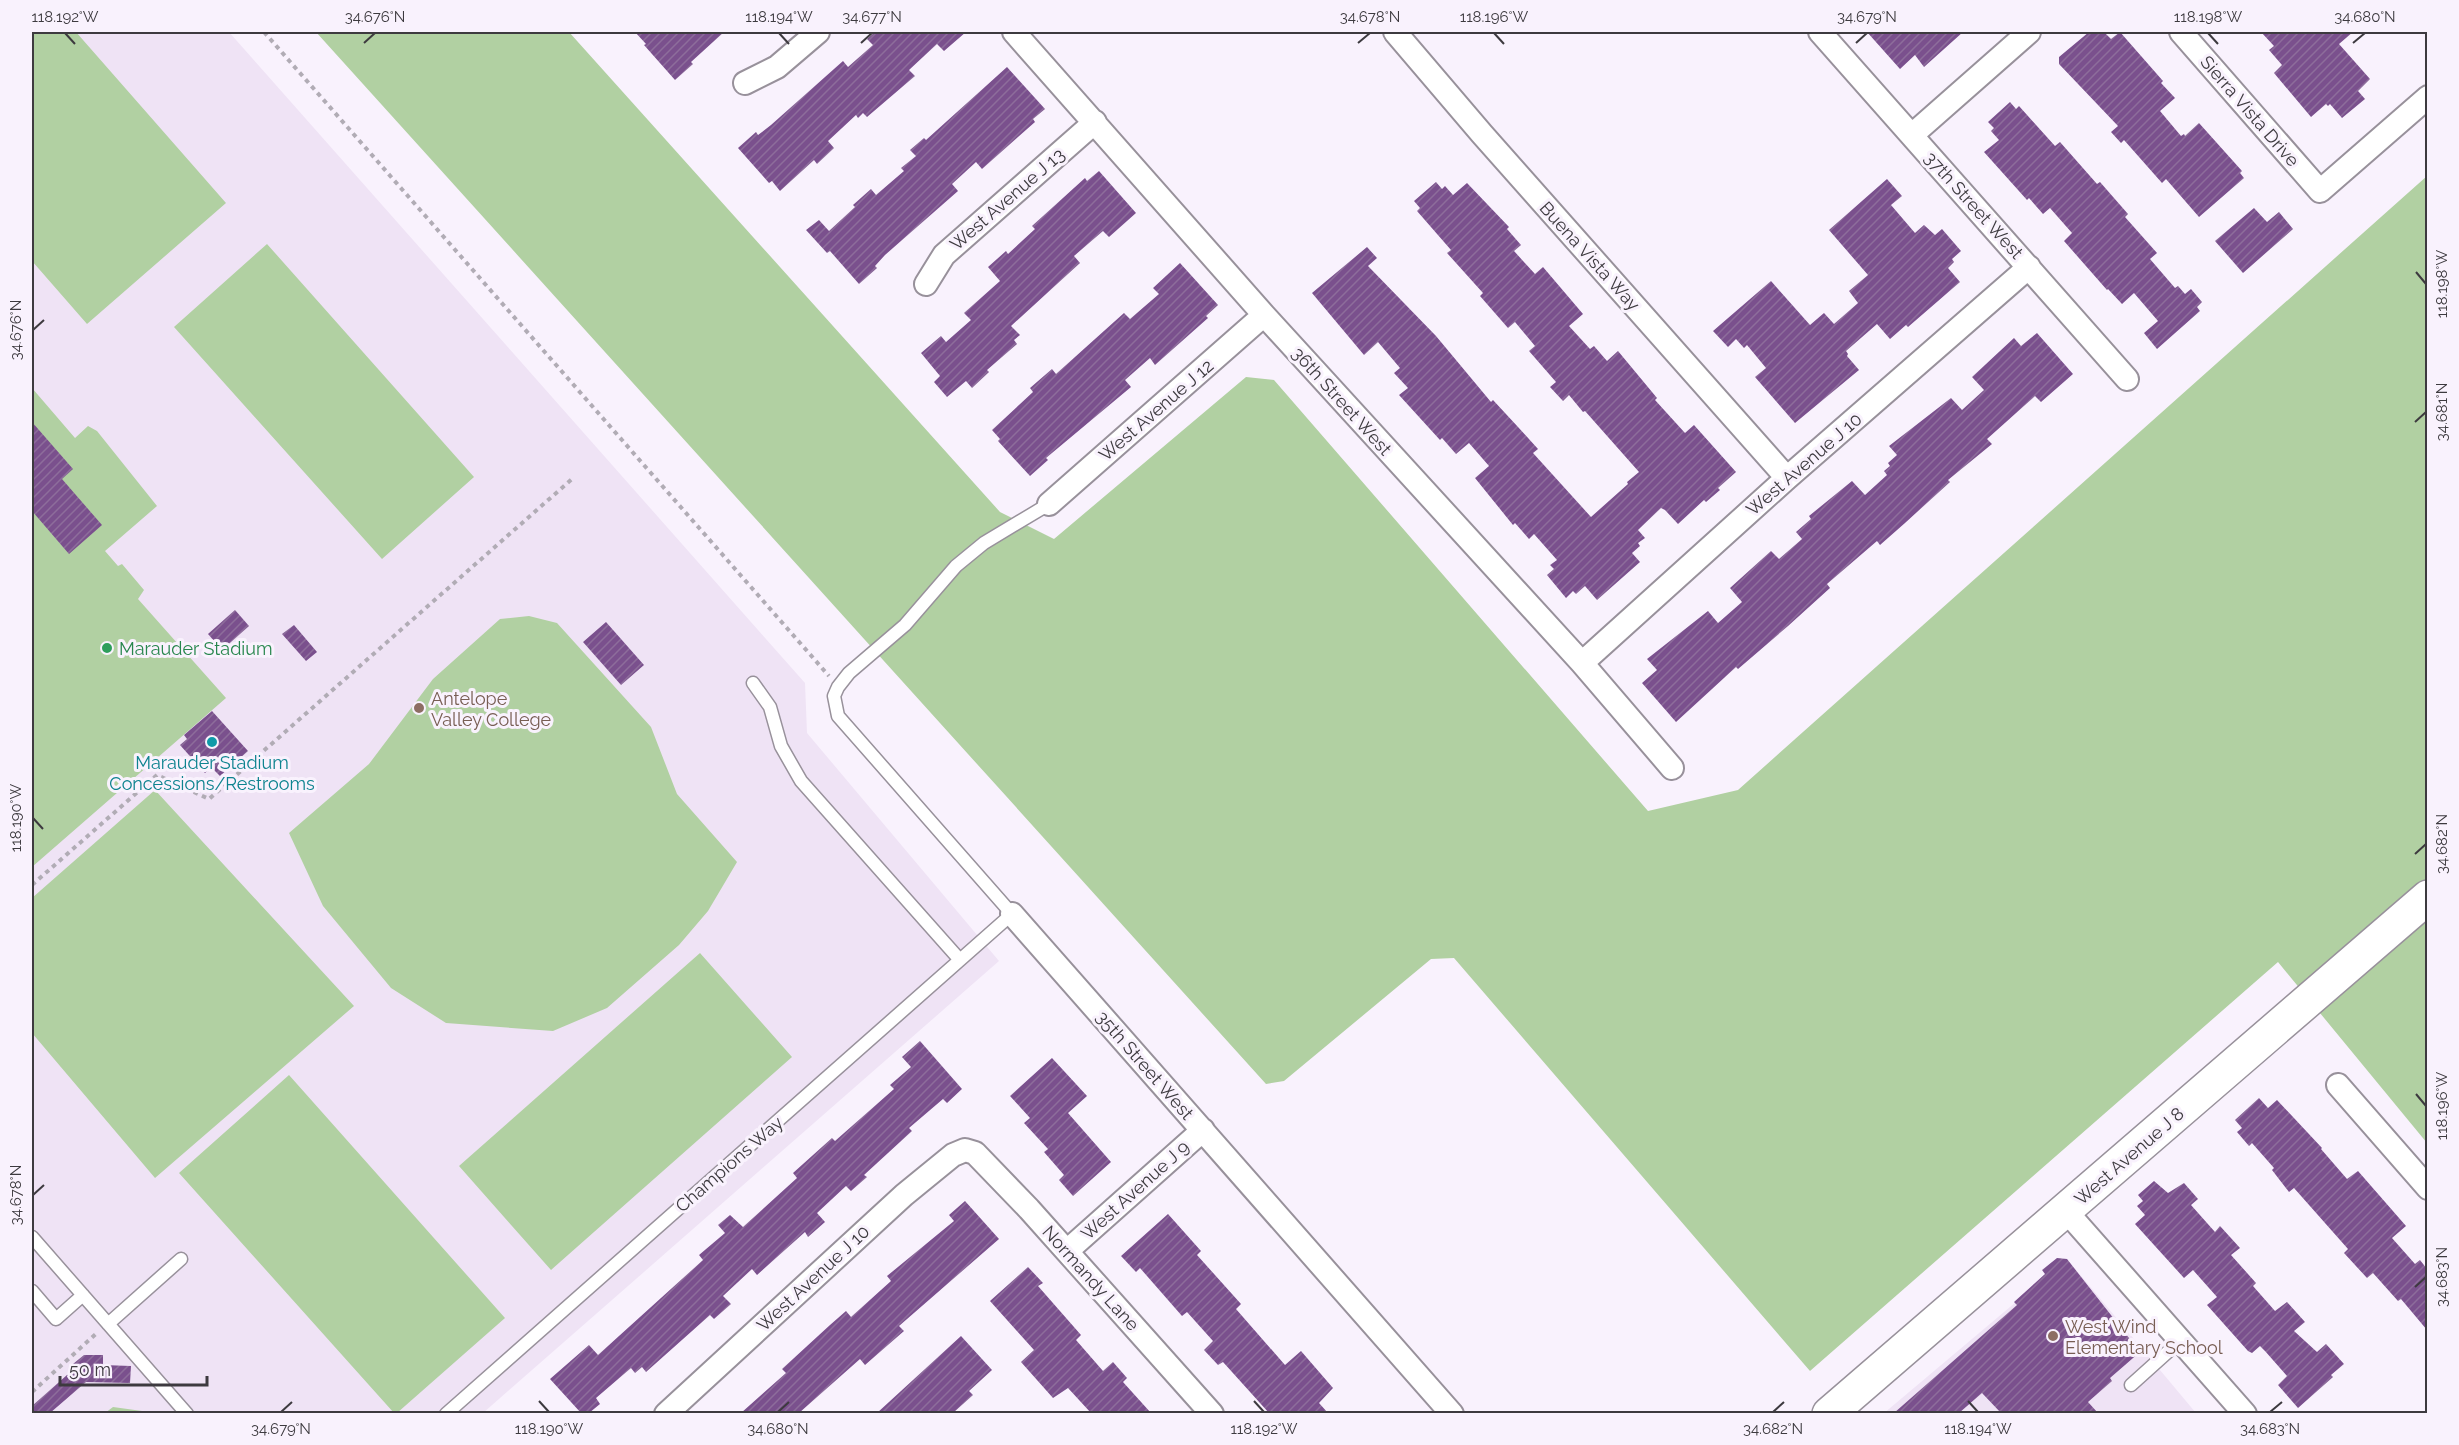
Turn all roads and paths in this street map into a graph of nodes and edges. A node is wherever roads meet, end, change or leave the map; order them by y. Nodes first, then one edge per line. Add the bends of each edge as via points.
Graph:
1 (264, 32) edge
2 (818, 32) edge
3 (1014, 32) edge
4 (1395, 32) edge
5 (1820, 32) edge
6 (2029, 32) edge
7 (2181, 32) edge
8 (745, 83) dead end
9 (2427, 97) edge
10 (1095, 122) junction
11 (1912, 135) junction
12 (2029, 267) junction
13 (926, 284) dead end
14 (1264, 315) junction
15 (2127, 379) dead end
16 (1787, 478) junction
17 (572, 479) dead end
18 (1049, 504) joint
19 (1582, 663) junction
20 (753, 683) dead end
21 (837, 687) junction
22 (1672, 768) dead end
23 (32, 885) edge
24 (2427, 897) edge
25 (1012, 914) junction
26 (960, 960) junction
27 (2337, 1085) dead end
28 (1203, 1130) junction
29 (965, 1150) joint
30 (2427, 1188) edge
31 (2066, 1211) junction
32 (32, 1237) edge
33 (1067, 1251) junction
34 (181, 1259) dead end
35 (32, 1291) edge
36 (83, 1295) junction
37 (108, 1324) junction
38 (2181, 1340) junction
39 (2131, 1386) dead end
40 (32, 1392) edge
41 (187, 1413) edge
42 (446, 1413) edge
43 (666, 1413) edge
44 (1212, 1413) edge
45 (1452, 1413) edge
46 (1829, 1413) edge
47 (2245, 1413) edge

1 - 21 path
2 - 8 street via 777,67
3 - 10 street, 36th Street West
4 - 16 street, Buena Vista Way
5 - 11 street, 37th Street West
6 - 11 street
7 - 9 street, Sierra Vista Drive via 2320,191
10 - 13 street, West Avenue J 13 via 944,255
10 - 14 street, 36th Street West
11 - 12 street, 37th Street West
12 - 15 street, 37th Street West
12 - 16 street, West Avenue J 10
14 - 18 street, West Avenue J 12
14 - 19 street, 36th Street West
16 - 19 street, West Avenue J 10
17 - 23 path via 209,799 157,775
18 - 21 lane via 984,543 957,566 905,625
19 - 22 street, 36th Street West
20 - 26 lane via 770,707 781,746 801,781
21 - 25 lane, 35th Street West via 834,696 838,716
24 - 31 street, West Avenue J 8
25 - 26 lane, Champions Way
25 - 28 street, 35th Street West
26 - 42 lane, Champions Way
27 - 30 street
28 - 33 street, West Avenue J 9
28 - 45 street, 35th Street West
29 - 33 street, Normandy Lane via 975,1153
29 - 43 street, West Avenue J 10 via 953,1155 904,1195
31 - 38 street
31 - 46 street, West Avenue J 8
32 - 36 lane
33 - 44 street, Normandy Lane
34 - 37 lane
35 - 36 lane via 56,1319
36 - 37 lane
37 - 40 path
37 - 41 lane
38 - 39 lane
38 - 47 street

